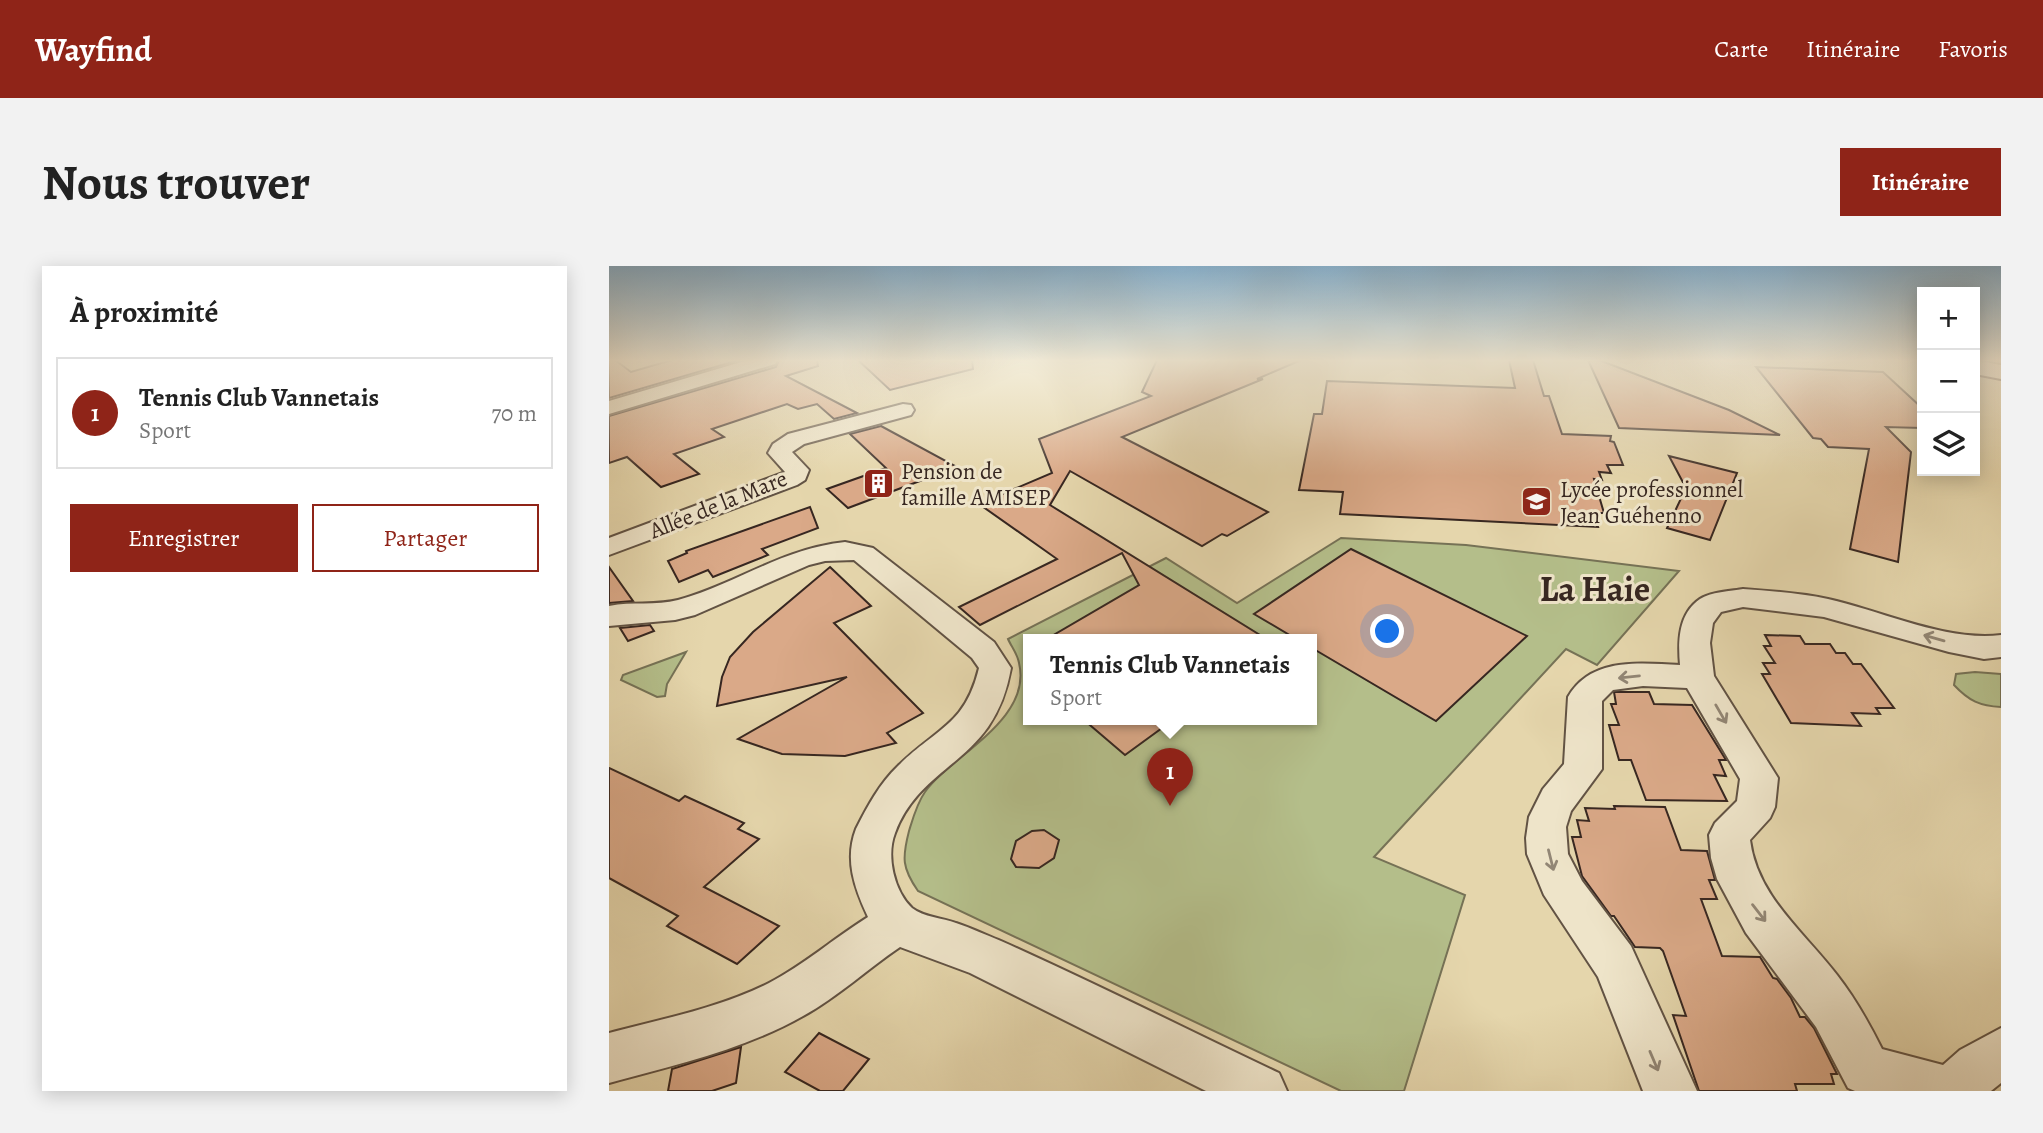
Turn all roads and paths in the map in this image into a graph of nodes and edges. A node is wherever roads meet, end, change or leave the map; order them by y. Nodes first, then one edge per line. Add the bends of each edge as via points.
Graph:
1 (640, 398) edge
2 (609, 408) edge
3 (903, 410) dead end
4 (609, 547) edge
5 (609, 616) edge
6 (2001, 646) edge
7 (1697, 677) junction
8 (898, 924) junction
9 (2001, 1053) edge
10 (609, 1058) edge
11 (1860, 1081) edge
12 (1261, 1091) edge
13 (1671, 1091) edge
14 (1944, 1091) edge
15 (1953, 1091) edge

1 - 2 street
3 - 4 street, Allée de la Mare via 796,439 780,453 797,470 796,475
5 - 8 street via 686,608 815,554 848,549 863,554 983,650 995,668 992,692 978,718 900,788 874,832 872,872
6 -> 7 street via 1949,642 1826,608 1743,598 1711,605 1697,621
7 -> 11 street via 1759,778 1756,807 1729,835 1729,855 1751,902 1852,1039
7 -> 13 street via 1604,679 1585,697 1583,769 1553,802 1546,838 1556,879 1606,947
8 - 10 street via 788,998 745,1019
8 - 12 street via 961,946
9 - 15 street
11 - 14 street

